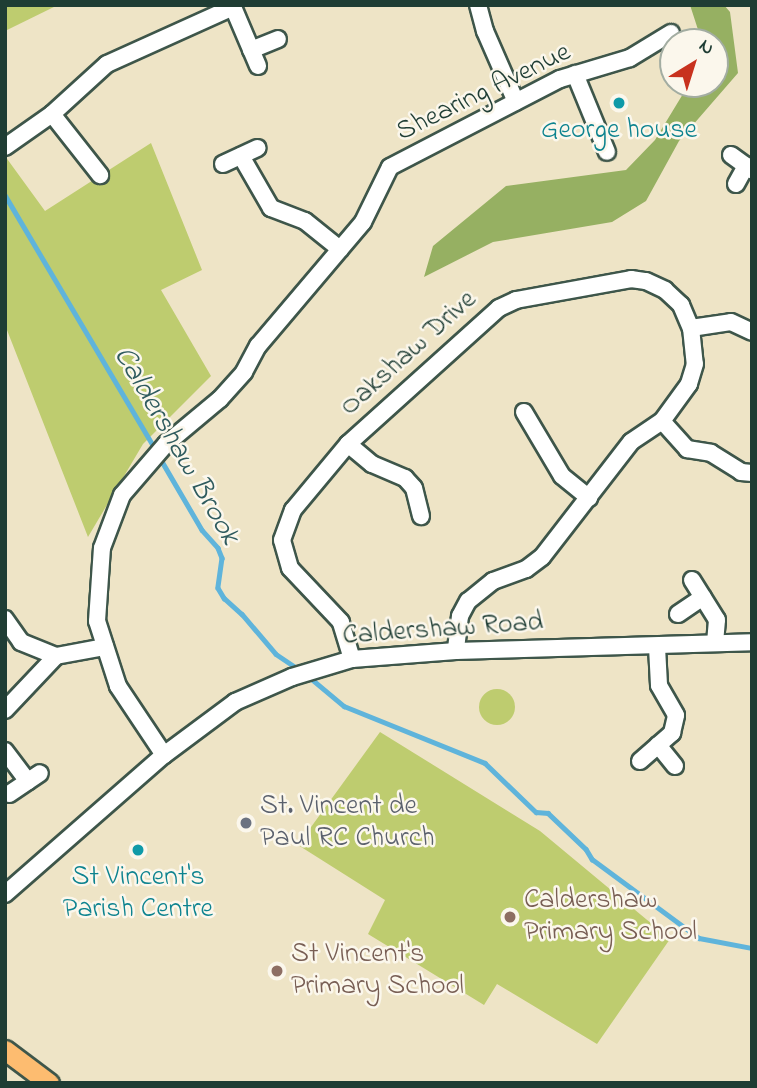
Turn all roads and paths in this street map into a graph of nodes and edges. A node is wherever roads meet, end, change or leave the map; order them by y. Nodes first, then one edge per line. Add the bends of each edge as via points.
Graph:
1 (478, 5) edge
2 (232, 6) edge
3 (278, 39) dead end
4 (659, 40) edge
5 (251, 50) junction
6 (258, 66) dead end
7 (575, 74) junction
8 (516, 102) junction
9 (52, 114) junction
10 (6, 146) edge
11 (257, 148) dead end
12 (607, 152) dead end
13 (731, 155) dead end
14 (241, 156) junction
15 (223, 164) dead end
16 (749, 168) edge
17 (100, 175) dead end
18 (736, 184) dead end
19 (340, 249) junction
20 (691, 328) junction
21 (752, 332) edge
22 (524, 412) dead end
23 (662, 421) junction
24 (552, 426) dead end
25 (536, 433) junction
26 (348, 444) junction
27 (752, 473) edge
28 (589, 498) junction
29 (421, 516) dead end
30 (692, 580) dead end
31 (703, 597) junction
32 (678, 614) dead end
33 (5, 620) edge
34 (752, 642) edge
35 (715, 643) junction
36 (657, 646) junction
37 (105, 647) junction
38 (456, 651) junction
39 (56, 656) junction
40 (352, 659) junction
41 (5, 710) edge
42 (658, 745) junction
43 (5, 751) edge
44 (164, 755) junction
45 (640, 761) dead end
46 (675, 766) dead end
47 (9, 794) dead end
48 (5, 894) edge
49 (6, 1051) edge
50 (48, 1083) edge

1 - 8 street
2 - 5 street
2 - 9 street via 107,64
3 - 5 street
4 - 7 street, Shearing Avenue via 630,58
5 - 6 street
7 - 8 street, Shearing Avenue
7 - 12 street
8 - 19 street, Shearing Avenue via 390,167 363,222
9 - 10 street
9 - 17 street
11 - 14 street
13 - 16 street
14 - 15 street
14 - 19 street via 271,208 305,221
16 - 18 street
19 - 37 street, Shearing Avenue via 258,346 244,372 220,399 166,444 122,495 102,548 97,621
20 - 21 street via 731,322
20 - 23 street, Oakshaw Drive via 695,364 690,384
20 - 26 street, Oakshaw Drive via 681,305 646,281 631,279 516,300 499,308
22 - 25 street
23 - 27 street via 687,449 711,453 741,472
23 - 28 street, Oakshaw Drive via 631,442
24 - 25 street
25 - 28 street via 562,476
26 - 29 street via 372,464 405,478 414,488
26 - 40 street, Oakshaw Drive via 293,510 282,540 289,568 341,622
28 - 38 street, Oakshaw Drive via 542,557 526,569 493,580 468,601 460,615
30 - 31 street
31 - 32 street
31 - 35 street via 717,620
33 - 39 street via 21,642
34 - 35 street, Caldershaw Road
35 - 36 street, Caldershaw Road
36 - 38 street, Caldershaw Road
36 - 42 street via 659,685 676,715 672,733
37 - 39 street
37 - 44 street, Shearing Avenue via 118,685
38 - 40 street, Caldershaw Road
39 - 41 street
40 - 44 street, Caldershaw Road via 292,677 235,702
42 - 45 street
42 - 46 street
43 - 47 street via 34,777
44 - 48 street, Caldershaw Road
49 - 50 main road

